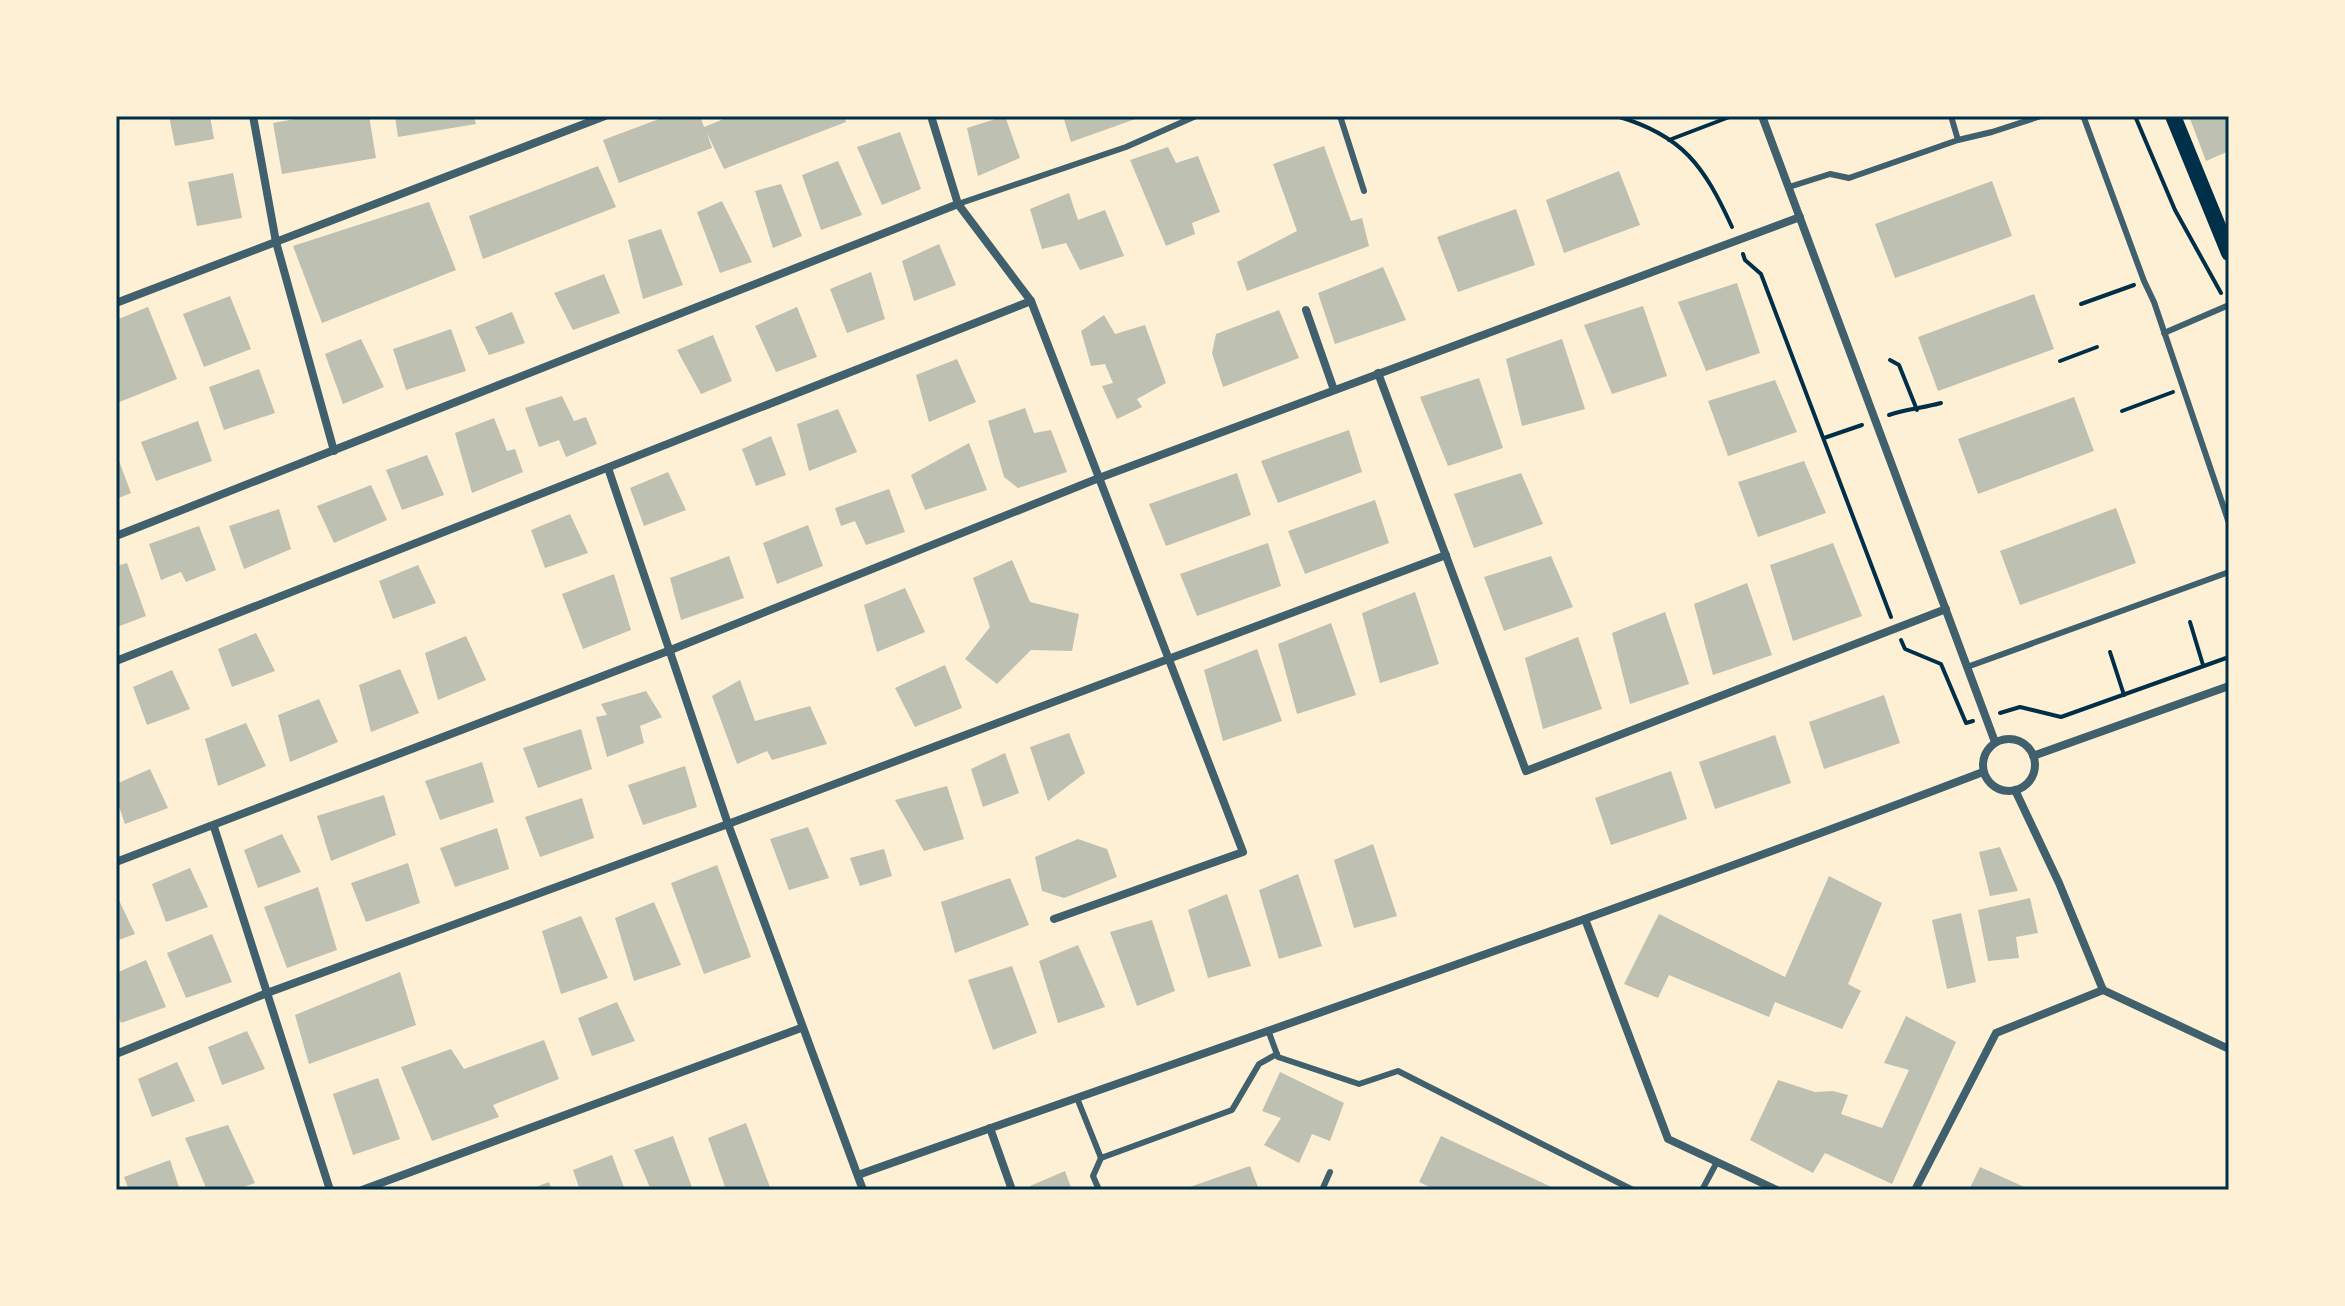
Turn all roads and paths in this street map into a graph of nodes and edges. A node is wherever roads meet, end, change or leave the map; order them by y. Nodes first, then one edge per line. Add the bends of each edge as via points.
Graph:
1 (253, 116) edge
2 (605, 116) edge
3 (931, 116) edge
4 (1196, 116) edge
5 (1340, 116) edge
6 (1616, 116) edge
7 (1732, 116) edge
8 (1762, 116) edge
9 (1951, 116) edge
10 (2041, 116) edge
11 (2081, 116) edge
12 (2135, 116) edge
13 (2173, 116) edge
14 (1669, 140) junction
15 (1958, 140) junction
16 (1789, 187) junction
17 (1364, 191) dead end
18 (958, 204) junction
19 (1800, 217) junction
20 (1738, 240) junction
21 (276, 242) junction
22 (2229, 253) edge
23 (2144, 281) junction
24 (1031, 301) junction
25 (116, 303) edge
26 (2081, 304) dead end
27 (2228, 305) edge
28 (1306, 310) dead end
29 (2164, 333) junction
30 (2097, 347) dead end
31 (1890, 360) dead end
32 (2060, 361) dead end
33 (1378, 373) junction
34 (2182, 388) junction
35 (1334, 390) junction
36 (1917, 410) dead end
37 (2122, 411) dead end
38 (334, 451) junction
39 (608, 468) junction
40 (1099, 478) junction
41 (2229, 523) edge
42 (116, 536) edge
43 (1446, 555) junction
44 (2229, 572) edge
45 (1946, 609) junction
46 (2190, 622) dead end
47 (1896, 629) junction
48 (668, 651) junction
49 (2110, 652) dead end
50 (2229, 657) edge
51 (1169, 659) junction
52 (116, 661) edge
53 (2203, 666) junction
54 (1967, 667) junction
55 (2229, 686) edge
56 (2124, 695) junction
57 (1986, 717) junction
58 (1995, 742) junction
59 (2033, 756) junction
60 (1983, 772) junction
61 (2015, 790) junction
62 (728, 824) junction
63 (214, 827) junction
64 (116, 862) edge
65 (1054, 919) dead end
66 (1585, 919) junction
67 (2103, 990) junction
68 (267, 993) junction
69 (801, 1028) junction
70 (1268, 1030) junction
71 (2229, 1049) edge
72 (116, 1054) edge
73 (1277, 1054) junction
74 (1077, 1098) junction
75 (990, 1128) junction
76 (1101, 1158) junction
77 (1717, 1162) junction
78 (1330, 1172) dead end
79 (858, 1175) junction
80 (330, 1190) edge
81 (362, 1190) edge
82 (863, 1190) edge
83 (1012, 1190) edge
84 (1099, 1190) edge
85 (1322, 1190) edge
86 (1633, 1190) edge
87 (1702, 1190) edge
88 (1777, 1190) edge
89 (1915, 1190) edge

1 - 21 street
2 - 21 street
3 - 18 street
4 - 18 lane via 1126,147
5 - 17 lane
6 - 14 path
7 - 14 path
8 - 16 street
9 - 15 lane
10 - 15 lane
11 - 23 lane
12 - 27 path via 2175,210
13 - 22 main road
14 - 20 path via 1699,165
15 - 16 lane via 1849,178 1830,174
16 - 19 street
18 - 24 street
18 - 38 street
19 - 20 street
19 - 45 street
20 - 33 street
20 - 47 path via 1745,260 1761,274
21 - 25 street
21 - 38 street
23 - 26 path
23 - 29 lane
24 - 39 street
24 - 40 street
27 - 29 lane
28 - 35 street
29 - 34 lane
30 - 32 path
31 - 36 path via 1899,365
33 - 35 street
33 - 43 street
34 - 37 path
34 - 41 lane
35 - 40 street
38 - 42 street
39 - 48 street
39 - 52 street
40 - 48 street
40 - 51 street
43 - 47 street via 1526,771
43 - 51 street
44 - 54 lane
45 - 47 street
45 - 54 street
46 - 53 path
47 - 57 path via 1905,649 1941,664 1966,723
48 - 62 street
48 - 63 street
49 - 56 path
50 - 53 path
51 - 62 street
51 - 65 street via 1243,852
53 - 56 path
54 - 57 street
55 - 59 street
56 - 57 path via 2061,717 2020,707
57 - 58 street
58 - 59 street via 2018,740
58 - 60 street via 1984,755
59 - 61 street via 2030,781
60 - 61 street via 1999,790
60 - 66 street
61 - 67 street
62 - 68 street
62 - 69 street
63 - 64 street
63 - 68 street
66 - 70 street
66 - 77 street via 1668,1139
67 - 71 street
67 - 89 street via 1996,1033
68 - 72 street
68 - 80 street
69 - 79 street
69 - 81 street
70 - 73 lane
70 - 74 street
73 - 76 lane via 1259,1064 1232,1110
73 - 86 lane via 1359,1084 1398,1071
74 - 75 street
74 - 76 lane
75 - 79 street
75 - 83 street
76 - 84 lane via 1093,1176
77 - 87 lane
77 - 88 street
78 - 85 lane
79 - 82 street

